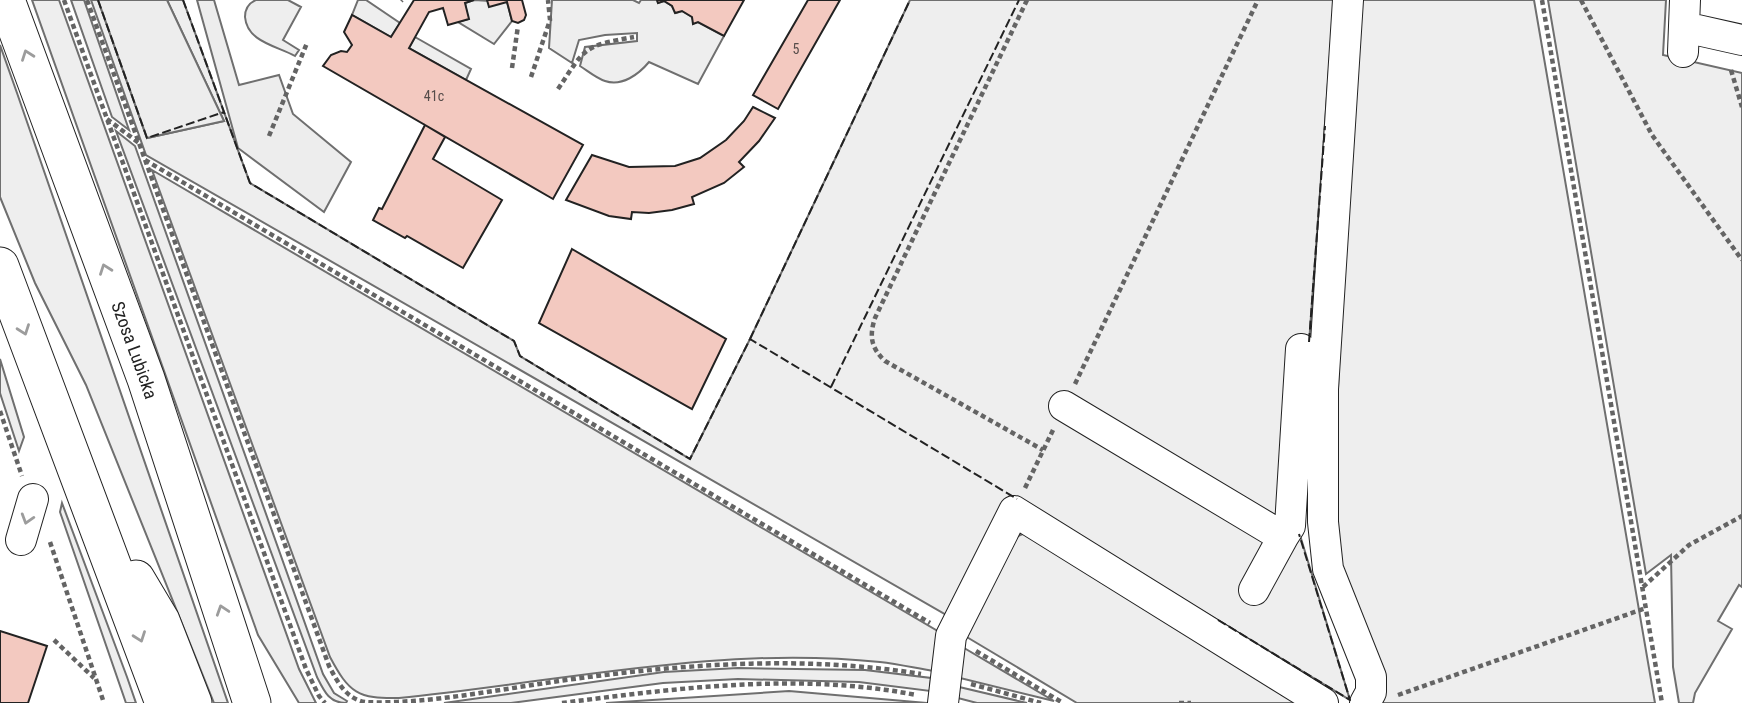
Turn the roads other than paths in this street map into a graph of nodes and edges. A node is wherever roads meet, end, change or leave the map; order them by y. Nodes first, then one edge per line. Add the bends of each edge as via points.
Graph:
1 (6, 0) edge
2 (1348, 0) edge
3 (1684, 27) edge
4 (1742, 40) edge
5 (0, 266) edge
6 (1301, 349) dead end
7 (1064, 406) road end
8 (29, 492) road end
9 (34, 537) road end
10 (1283, 537) junction
11 (1254, 590) dead end
12 (248, 689) edge
13 (943, 694) edge
14 (1376, 701) edge
15 (171, 703) edge
16 (272, 703) edge
17 (1323, 703) edge

12 -> 1 main road, Szosa Lubicka via 146,379
2 - 14 street via 1323,389 1323,522 1328,569 1371,677
3 - 4 street
5 -> 15 main road
6 - 10 street via 1290,526
7 - 10 street
8 -> 9 street
10 - 11 street
12 - 16 main road
13 - 17 street via 951,636 1014,511

